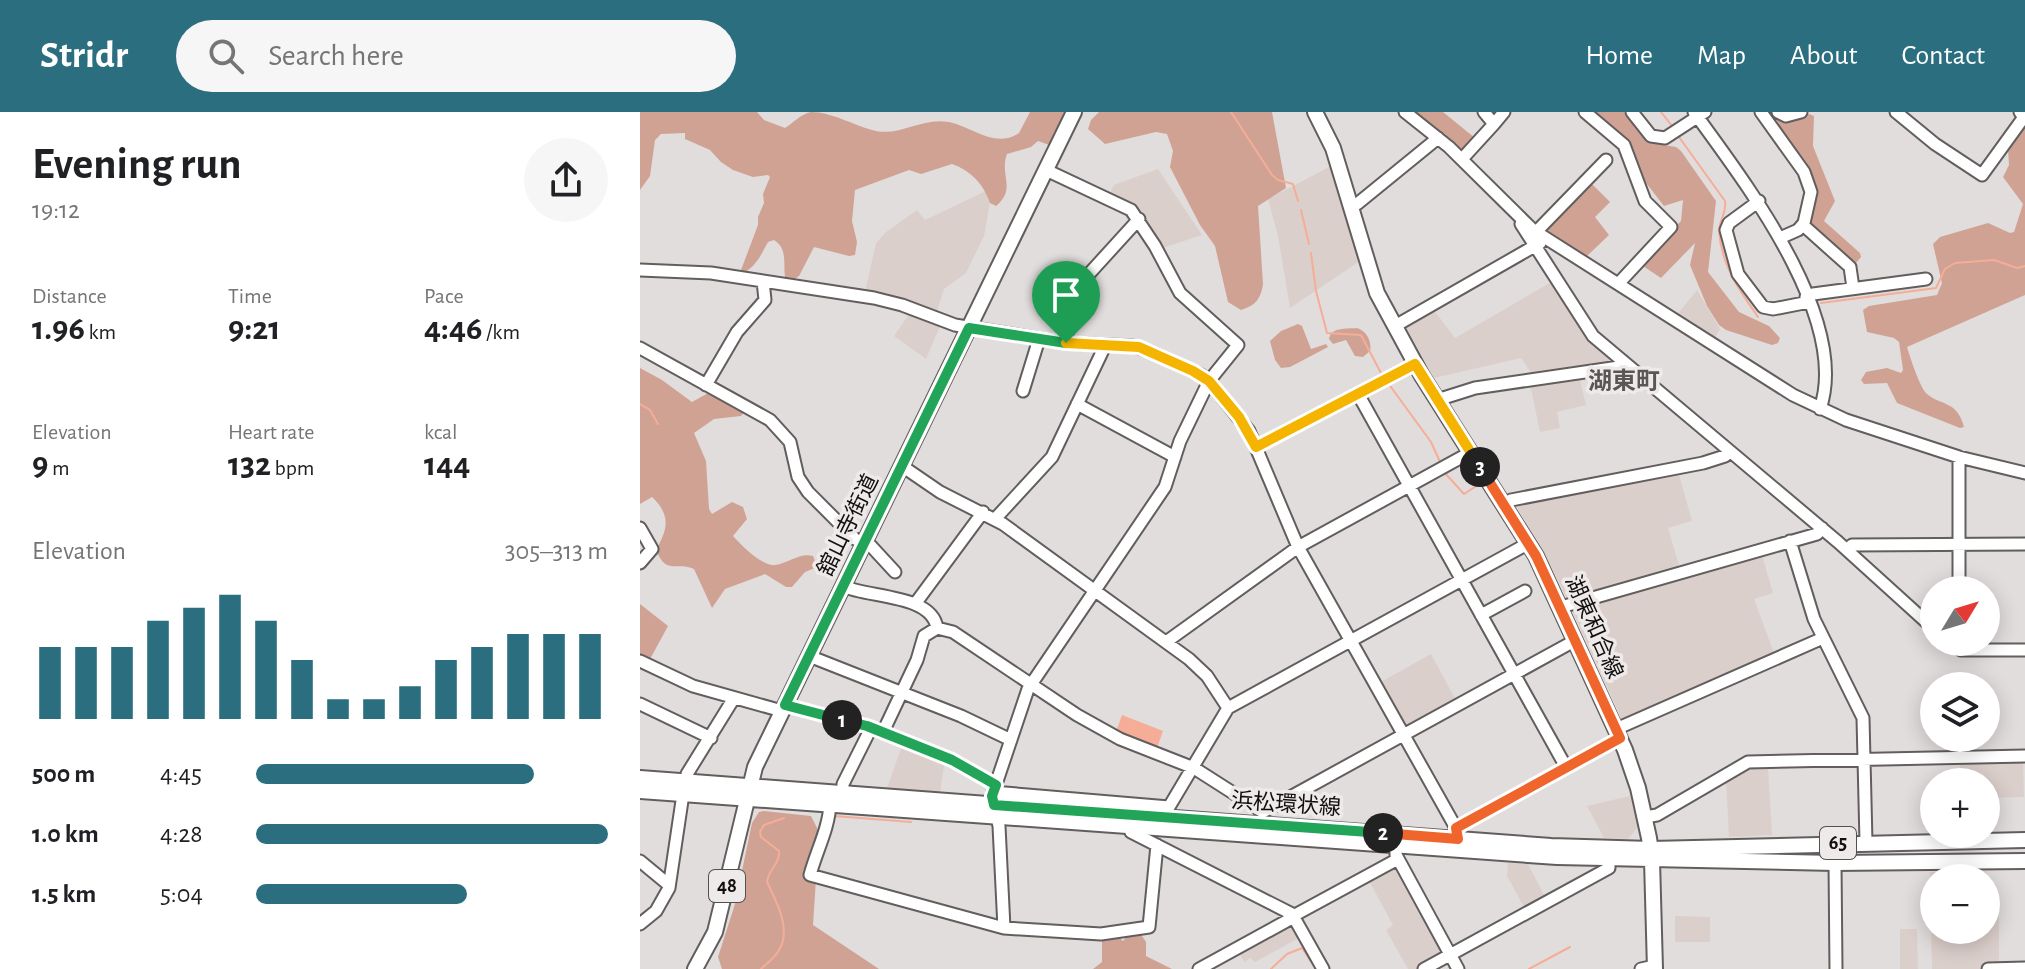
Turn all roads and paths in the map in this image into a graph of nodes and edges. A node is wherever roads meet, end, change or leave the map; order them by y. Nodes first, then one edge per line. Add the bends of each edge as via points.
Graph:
1 (1074, 112) edge
2 (1315, 112) edge
3 (1405, 112) edge
4 (1484, 112) edge
5 (1504, 112) edge
6 (1585, 112) edge
7 (1632, 112) edge
8 (1761, 112) edge
9 (1778, 112) edge
10 (1801, 112) edge
11 (1896, 112) edge
12 (2020, 112) edge
13 (1699, 114) edge
14 (1494, 124) junction
15 (1438, 138) junction
16 (1462, 159) junction
17 (1606, 160) dead end
18 (1046, 170) junction
19 (1759, 201) junction
20 (1350, 206) junction
21 (1514, 214) junction
22 (1139, 219) junction
23 (1803, 225) junction
24 (1536, 232) junction
25 (1780, 238) junction
26 (1547, 239) junction
27 (1535, 246) junction
28 (640, 270) edge
29 (1926, 279) dead end
30 (763, 281) junction
31 (1618, 284) junction
32 (1853, 288) junction
33 (1808, 300) junction
34 (1395, 326) junction
35 (969, 328) junction
36 (1039, 339) junction
37 (1066, 343) junction
38 (1103, 345) junction
39 (640, 348) edge
40 (1623, 361) junction
41 (1415, 364) junction
42 (1209, 381) junction
43 (706, 385) junction
44 (1023, 391) dead end
45 (1358, 394) junction
46 (1437, 400) junction
47 (1077, 404) junction
48 (1820, 409) junction
49 (1256, 447) junction
50 (1729, 451) junction
51 (1471, 452) junction
52 (1175, 457) junction
53 (1959, 457) junction
54 (902, 466) junction
55 (2025, 473) edge
56 (1410, 486) junction
57 (1504, 505) junction
58 (983, 512) junction
59 (995, 519) junction
60 (640, 528) edge
61 (1822, 528) junction
62 (1790, 541) junction
63 (864, 543) junction
64 (1529, 543) junction
65 (1958, 544) junction
66 (2025, 544) edge
67 (1298, 547) junction
68 (1847, 550) junction
69 (640, 563) edge
70 (895, 572) dead end
71 (1959, 576) edge
72 (1463, 580) junction
73 (843, 586) junction
74 (1095, 591) junction
75 (1525, 591) dead end
76 (915, 604) junction
77 (1561, 607) junction
78 (1481, 615) junction
79 (1920, 616) edge
80 (937, 628) junction
81 (1823, 638) junction
82 (1576, 640) junction
83 (1351, 641) junction
84 (1166, 642) junction
85 (2000, 648) edge
86 (2025, 650) edge
87 (809, 656) junction
88 (640, 661) edge
89 (1515, 673) junction
90 (1031, 684) junction
91 (902, 692) junction
92 (734, 698) junction
93 (640, 704) edge
94 (783, 708) junction
95 (1228, 708) junction
96 (877, 730) junction
97 (1618, 733) junction
98 (1404, 734) junction
99 (711, 738) junction
100 (1011, 740) junction
101 (2025, 756) edge
102 (1864, 760) junction
103 (1566, 767) junction
104 (1194, 768) junction
105 (640, 778) edge
106 (685, 788) junction
107 (640, 791) edge
108 (748, 792) junction
109 (843, 793) junction
110 (995, 800) junction
111 (890, 803) junction
112 (830, 804) junction
113 (1132, 815) junction
114 (1645, 817) junction
115 (1457, 834) junction
116 (2025, 840) edge
117 (1866, 842) junction
118 (1157, 845) junction
119 (1397, 852) junction
120 (1652, 854) junction
121 (1609, 859) junction
122 (640, 861) edge
123 (2025, 861) edge
124 (1835, 863) junction
125 (669, 885) junction
126 (1293, 917) junction
127 (640, 924) edge
128 (1004, 928) junction
129 (1450, 955) junction
130 (1650, 968) edge
131 (2025, 968) edge
132 (695, 969) edge
133 (1199, 969) edge
134 (1323, 969) edge
135 (1424, 969) edge
136 (1458, 969) edge
137 (1836, 969) edge
138 (1988, 969) edge

1 - 18 main road, 舘山寺街道 / 48
2 - 20 main road, 湖東和合線 via 1333,148
3 - 15 street
4 - 14 street
5 - 14 street
6 - 31 street via 1624,145 1645,201 1671,227
7 - 13 street via 1658,138 1672,136
8 - 23 street via 1804,172 1811,192
9 - 10 street
11 - 12 street via 1982,175 2024,117
13 - 19 street
14 - 16 street
15 - 16 street
15 - 20 street
16 - 21 street
17 - 24 street
18 - 22 street via 1121,203
18 - 35 main road, 舘山寺街道 / 48
19 - 25 street
19 - 33 street via 1726,230 1738,274 1763,307
20 - 34 main road, 湖東和合線 via 1372,282
21 - 24 street
21 - 27 street
22 - 37 street via 1078,286
22 - 42 street via 1180,293 1238,345
23 - 25 street
23 - 32 street via 1850,267
24 - 26 street
25 - 33 street
26 - 27 street
26 - 31 street
27 - 34 street
27 - 40 street via 1590,332
28 - 30 street
29 - 32 street
30 - 35 street via 884,300
30 - 43 street via 765,300 737,332
31 - 48 street
32 - 33 street
33 - 48 street via 1824,351
34 - 41 main road, 湖東和合線
35 - 36 street
35 - 54 main road, 舘山寺街道 / 48
36 - 37 street
36 - 44 street
37 - 38 street
38 - 42 street via 1145,349
38 - 47 street
39 - 43 street
40 - 46 street via 1619,367 1475,388
40 - 50 street
41 - 45 street
41 - 46 main road, 湖東和合線
42 - 49 street
42 - 52 street
43 - 63 street via 770,420 790,442 803,485
45 - 49 street
45 - 56 street
46 - 51 main road, 湖東和合線
47 - 52 street
47 - 59 street via 1047,463
48 - 53 street
49 - 67 street
50 - 57 street via 1703,463
50 - 61 street
51 - 56 street
51 - 57 main road, 湖東和合線
52 - 74 street via 1165,487
53 - 55 street
53 - 65 street
54 - 58 street
54 - 63 main road, 舘山寺街道 / 48
56 - 67 street
56 - 72 street
57 - 64 main road, 湖東和合線
58 - 59 street
58 - 76 street
59 - 74 street
60 - 69 street via 652,549
61 - 62 street
61 - 68 street
62 - 77 street
62 - 81 street
63 - 70 street
63 - 73 main road, 舘山寺街道 / 48
64 - 72 street
64 - 77 main road, 湖東和合線
65 - 66 street
65 - 68 street via 1852,545
65 - 71 street
67 - 83 street
67 - 84 street
68 - 79 street
72 - 78 street
72 - 83 street
73 - 76 street
73 - 87 main road, 舘山寺街道 / 48
74 - 84 street
74 - 90 street
75 - 78 street
76 - 80 street via 932,615
77 - 82 main road, 湖東和合線
78 - 89 street
80 - 90 street via 953,632
80 - 91 street via 924,636
81 - 97 street
81 - 102 street via 1863,718
82 - 89 street
82 - 97 main road, 湖東和合線
83 - 95 street
83 - 98 street
84 - 95 street via 1207,676
85 - 86 street
87 - 91 street
87 - 94 main road, 舘山寺街道 / 48
88 - 92 street
89 - 98 street
89 - 103 street
90 - 100 street
90 - 104 street via 1120,739
91 - 96 street
91 - 100 street
92 - 94 street
92 - 99 street
93 - 99 street
94 - 96 street
94 - 108 main road, 舘山寺街道 / 48
95 - 104 street
96 - 109 street via 843,784
96 - 110 street via 957,762
97 - 103 street
97 - 114 main road, 湖東和合線
98 - 104 street via 1263,812
98 - 115 street
99 - 106 street via 687,774
100 - 110 street
101 - 102 street
102 - 114 street via 1748,762
102 - 117 street
103 - 115 street
104 - 113 street via 1169,807
105 - 106 main road, 浜松環状線 / 65
106 - 107 main road, 浜松環状線 / 65
106 - 108 main road, 浜松環状線 / 65
106 - 125 street
108 - 109 main road, 浜松環状線 / 65
108 - 112 main road, 浜松環状線 / 65
108 - 132 main road, 舘山寺街道 / 48 via 715,932
109 - 111 main road, 浜松環状線 / 65
110 - 111 main road, 浜松環状線 / 65
110 - 113 main road, 浜松環状線 / 65
110 - 128 street
111 - 112 main road, 浜松環状線 / 65
112 - 128 street via 810,875
113 - 115 main road, 浜松環状線 / 65
113 - 118 street via 1131,832
113 - 119 main road, 浜松環状線 / 65
114 - 120 main road, 湖東和合線
115 - 120 main road, 浜松環状線 / 65
116 - 117 main road, 浜松環状線 / 65
117 - 120 main road, 浜松環状線 / 65
118 - 126 street
118 - 128 street via 1149,927 1101,934
119 - 121 main road, 浜松環状線 / 65
119 - 126 street
119 - 129 street
120 - 121 main road, 浜松環状線 / 65
120 - 124 main road, 浜松環状線 / 65
120 - 130 main road, 湖東和合線
121 - 129 street via 1609,868
122 - 125 street
123 - 124 main road, 浜松環状線 / 65
124 - 137 street
125 - 127 street via 656,911
126 - 133 street
126 - 134 street
129 - 135 street
129 - 136 street
131 - 138 street

